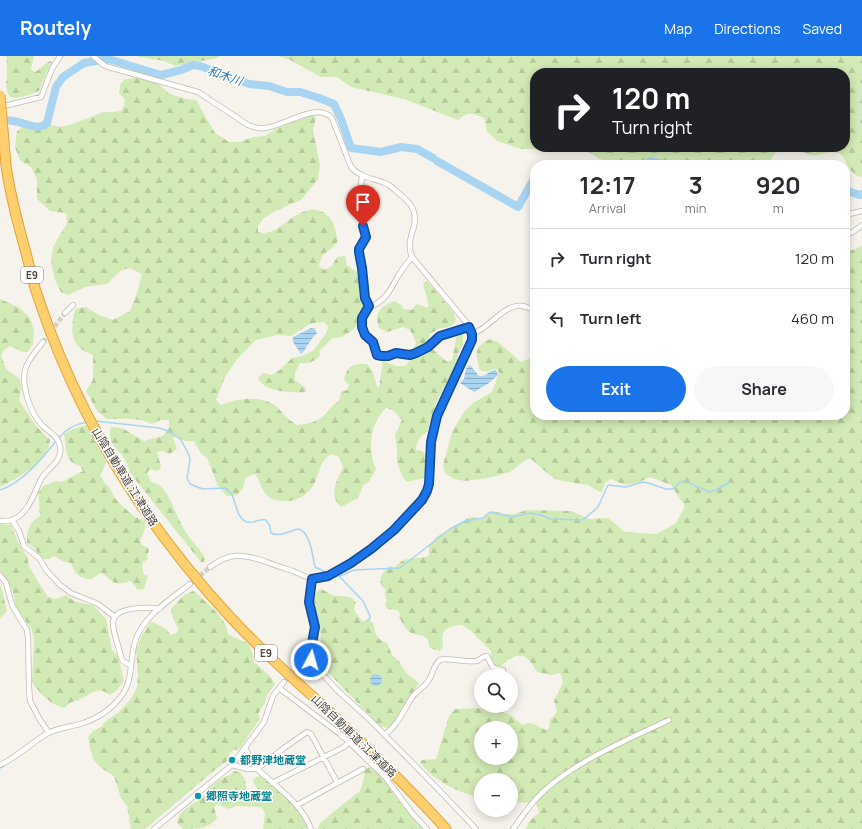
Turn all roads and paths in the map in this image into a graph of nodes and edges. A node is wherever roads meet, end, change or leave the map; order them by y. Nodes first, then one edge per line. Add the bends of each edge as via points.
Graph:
1 (60, 56) edge
2 (94, 57) edge
3 (0, 95) edge
4 (0, 108) edge
5 (362, 176) junction
6 (862, 212) edge
7 (850, 214) edge
8 (862, 224) edge
9 (850, 233) edge
10 (412, 257) junction
11 (73, 305) dead end
12 (369, 306) junction
13 (530, 308) edge
14 (65, 313) tunnel mouth
15 (469, 327) junction
16 (472, 334) junction
17 (43, 342) tunnel mouth
18 (12, 520) junction
19 (0, 521) edge
20 (210, 567) tunnel mouth
21 (0, 575) edge
22 (312, 579) junction
23 (190, 584) tunnel mouth
24 (159, 609) junction
25 (114, 617) junction
26 (311, 660) junction
27 (302, 664) tunnel mouth
28 (131, 666) junction
29 (495, 669) edge
30 (284, 682) tunnel mouth
31 (279, 688) junction
32 (669, 720) dead end
33 (49, 733) junction
34 (384, 735) junction
35 (349, 742) junction
36 (245, 748) junction
37 (323, 757) junction
38 (0, 765) edge
39 (232, 765) junction
40 (257, 769) junction
41 (363, 769) dead end
42 (337, 782) junction
43 (272, 783) junction
44 (297, 805) junction
45 (154, 829) edge
46 (310, 829) edge
47 (427, 829) edge
48 (446, 829) edge
49 (476, 829) edge
50 (513, 829) edge

1 - 4 street via 41,97
2 - 5 street via 105,66 191,89 248,125 260,128 311,113 325,113 332,118 351,167
3 - 48 highway, 山陰自動車道;江津道路 / E9, bridge via 8,184 37,295 88,416 129,488 156,527 211,596 271,658 382,762
5 - 10 street via 390,185 409,202 415,220 408,243
5 - 12 street via 359,208 366,237 359,252 365,298
6 - 7 street
8 - 9 street
10 - 12 street via 383,300
10 - 15 street
11 - 14 street
12 - 15 street via 362,318 362,327 365,335 373,342 377,355 410,355 428,347 440,336
13 - 16 street via 523,306 511,308
15 - 16 street
16 - 22 street via 470,346 437,416 431,442 429,484 422,500 394,530 371,549 328,576
17 - 18 street via 26,367 26,391 36,418 57,439 61,452 42,477 29,506
18 - 19 street
18 - 25 street via 24,546 39,558 60,586 98,604
20 - 22 street via 233,555 246,555
21 - 33 street via 6,583 12,605 27,630 30,701
22 - 26 street via 309,602 315,627
23 - 24 street
24 - 25 street via 150,607 130,610
24 - 28 street via 144,624 137,636
25 - 28 street via 113,626 121,657
26 - 27 street
26 - 34 street via 337,690
28 - 33 street via 127,687 108,710 91,720
29 - 34 street via 487,656 476,661 440,660 434,667 430,680 417,691 396,725
30 - 31 street
31 - 35 street
31 - 36 street via 271,700 264,722
32 - 50 street via 563,776 536,800
33 - 38 street
34 - 49 street
35 - 37 street
35 - 47 street via 385,777
36 - 39 street
36 - 40 street
37 - 40 street via 311,734 307,732
37 - 42 street
37 - 43 street
39 - 40 street
39 - 45 street
40 - 43 street
41 - 42 street
42 - 44 street
43 - 44 street
44 - 46 street

